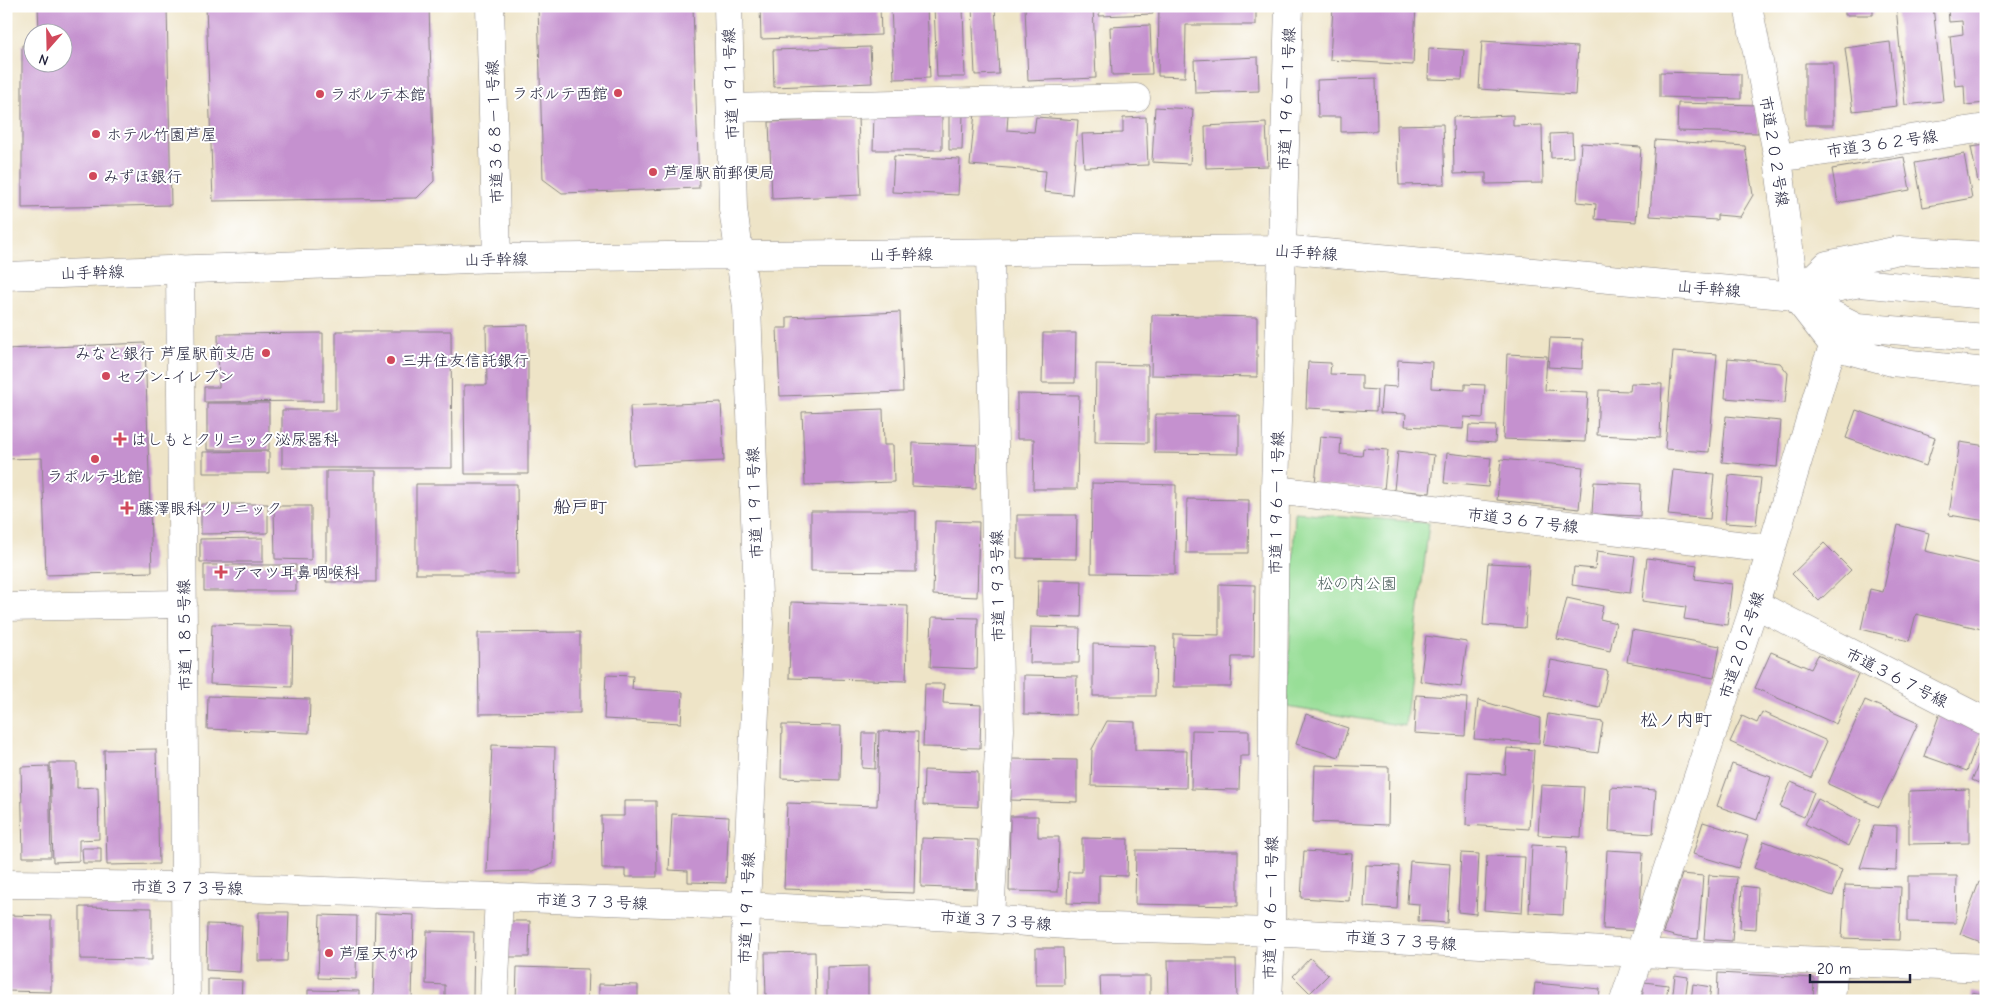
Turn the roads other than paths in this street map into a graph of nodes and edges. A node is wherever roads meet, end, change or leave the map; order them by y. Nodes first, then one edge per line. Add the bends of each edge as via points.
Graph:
1 (490, 6) edge
2 (728, 6) edge
3 (1289, 6) edge
4 (1748, 6) edge
5 (1136, 98) dead end
6 (730, 108) junction
7 (1986, 128) edge
8 (1778, 158) junction
9 (1282, 249) junction
10 (739, 254) junction
11 (990, 254) junction
12 (1986, 256) edge
13 (497, 258) junction
14 (180, 269) junction
15 (6, 276) edge
16 (1986, 295) edge
17 (1794, 296) junction
18 (1986, 338) edge
19 (1834, 346) junction
20 (1986, 372) edge
21 (1275, 490) junction
22 (1772, 548) junction
23 (183, 604) junction
24 (1755, 604) junction
25 (6, 607) edge
26 (1986, 722) edge
27 (6, 884) edge
28 (186, 886) junction
29 (499, 897) junction
30 (746, 906) junction
31 (990, 918) junction
32 (1270, 932) junction
33 (1639, 953) junction
34 (1834, 962) junction
35 (1986, 968) edge
36 (186, 1001) edge
37 (494, 1001) edge
38 (744, 1001) edge
39 (1268, 1001) edge
40 (1624, 1001) edge
41 (1831, 1001) edge

1 - 13 street, 市道３６８－１号線
2 - 6 street, 市道１９１号線
3 - 9 street, 市道１９６－１号線
4 - 8 street, 市道２０２号線
5 - 6 street
6 - 10 street, 市道１９１号線 via 733,208
7 - 8 street, 市道３６２号線
8 - 17 street, 市道２０２号線
9 - 11 street, 山手幹線
9 - 17 street, 山手幹線
9 - 21 street, 市道１９６－１号線
10 - 11 street, 山手幹線
10 - 13 street, 山手幹線
10 - 30 street, 市道１９１号線 via 747,308 759,622
11 - 31 street, 市道１９３号線 via 1000,730
12 - 17 street via 1899,250 1827,265
13 - 14 street, 山手幹線
14 - 15 street, 山手幹線
14 - 23 street, 市道１８５号線
16 - 17 street, 山手幹線 via 1860,283
17 - 18 street, 山手幹線 via 1857,327
17 - 19 street
19 - 20 street via 1892,362
19 - 22 street, 市道２０２号線
21 - 22 street, 市道３６７号線
21 - 32 street, 市道１９６－１号線
22 - 24 street, 市道２０２号線
23 - 25 street
23 - 28 street, 市道１８５号線
24 - 26 street, 市道３６７号線
24 - 33 street, 市道２０２号線
27 - 28 street, 市道３７３号線
28 - 29 street, 市道３７３号線
28 - 36 street, 市道１８５号線
29 - 30 street, 市道３７３号線
29 - 37 street
30 - 31 street, 市道３７３号線
30 - 38 street, 市道１９１号線
31 - 32 street, 市道３７３号線 via 1078,926
32 - 33 street, 市道３７３号線
32 - 39 street, 市道１９６－１号線
33 - 34 street, 市道３７３号線
33 - 40 street, 市道２０２号線
34 - 35 street, 市道３７３号線
34 - 41 street

